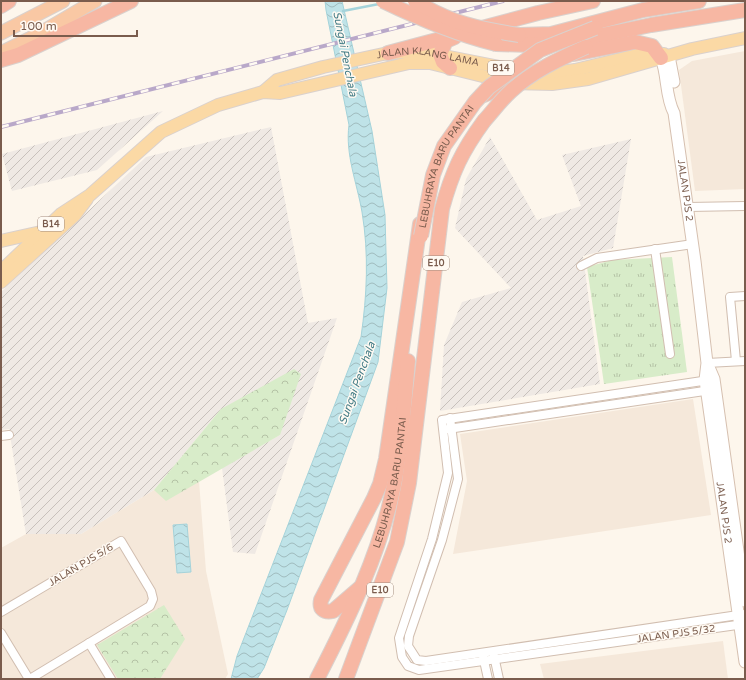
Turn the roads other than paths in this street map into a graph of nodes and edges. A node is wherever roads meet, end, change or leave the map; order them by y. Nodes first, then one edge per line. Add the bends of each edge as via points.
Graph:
1 (9, 1) edge
2 (63, 1) edge
3 (95, 1) edge
4 (131, 1) edge
5 (383, 1) edge
6 (415, 1) edge
7 (593, 1) edge
8 (699, 1) edge
9 (745, 2) edge
10 (1, 6) edge
11 (745, 10) edge
12 (745, 18) edge
13 (465, 32) junction
14 (1, 33) edge
15 (745, 38) edge
16 (496, 44) junction
17 (1, 53) edge
18 (388, 53) junction
19 (440, 54) junction
20 (662, 55) junction
21 (1, 60) edge
22 (450, 68) junction
23 (511, 83) junction
24 (264, 92) junction
25 (90, 195) junction
26 (745, 206) edge
27 (688, 207) junction
28 (42, 232) junction
29 (1, 242) edge
30 (693, 244) junction
31 (655, 250) junction
32 (581, 266) dead end
33 (1, 271) edge
34 (1, 282) edge
35 (745, 296) edge
36 (670, 354) dead end
37 (736, 361) junction
38 (745, 361) edge
39 (707, 363) junction
40 (710, 385) junction
41 (450, 418) junction
42 (452, 428) junction
43 (443, 429) junction
44 (742, 556) edge
45 (362, 586) junction
46 (745, 601) edge
47 (1, 612) edge
48 (742, 619) edge
49 (1, 632) edge
50 (89, 643) junction
51 (492, 652) junction
52 (482, 653) junction
53 (494, 660) junction
54 (354, 662) junction
55 (484, 662) junction
56 (745, 662) edge
57 (29, 679) edge
58 (111, 679) edge
59 (317, 679) edge
60 (346, 679) edge
61 (353, 679) edge
62 (488, 679) edge
63 (499, 679) edge

1 - 10 highway
2 - 14 highway
3 - 17 highway
4 - 21 highway via 18,55
5 - 16 highway, bridge via 463,36
6 - 8 highway, bridge via 450,20 483,30 519,35 551,34 643,10
7 - 13 highway
9 - 45 highway, LEBUHRAYA BARU PANTAI / E10, bridge via 646,17 595,28 540,50 489,87 475,102 444,146 431,183 421,236 394,485 380,537
11 - 16 highway via 651,25 563,43 530,46
12 - 54 highway, LEBUHRAYA BARU PANTAI / E10, bridge via 658,30 586,46 531,75 510,92 484,121 459,159 442,209 409,483 397,542
13 - 18 highway
13 - 19 highway via 446,41
15 - 20 main road, JALAN KLANG LAMA / B14
16 - 20 highway via 566,54 635,42 652,46
18 - 19 main road, JALAN KLANG LAMA / B14 via 419,51
18 - 24 main road, JALAN KLANG LAMA / B14 via 277,80
19 - 20 main road, JALAN KLANG LAMA / B14 via 524,72 553,73 642,54
19 - 22 highway via 443,62
20 - 23 main road, JALAN KLANG LAMA / B14 via 588,79 552,84
20 - 27 main road, JALAN PJS 2 via 669,104 674,113
22 - 23 main road, JALAN KLANG LAMA / B14
22 - 24 main road, JALAN KLANG LAMA / B14 via 430,63 409,64 280,93
23 - 45 highway via 478,98 465,109 440,151 430,176 423,206 386,459 380,484 321,600 322,610 333,611
24 - 25 main road, JALAN KLANG LAMA / B14 via 218,105 161,132
25 - 28 main road, JALAN KLANG LAMA / B14 via 69,207
25 - 34 main road, JALAN KLANG LAMA / B14 via 75,215
26 - 27 street
27 - 30 main road, JALAN PJS 2
28 - 29 main road
28 - 33 main road, JALAN KLANG LAMA / B14
30 - 31 street
30 - 39 main road, JALAN PJS 2
31 - 32 street via 597,258
31 - 36 street
35 - 37 street via 730,297
37 - 38 street
37 - 39 street
39 - 40 main road, JALAN PJS 2
40 - 41 street
40 - 42 street
40 - 44 main road, JALAN PJS 2
40 - 48 main road, JALAN PJS 2
41 - 42 street
41 - 43 street via 442,420
42 - 43 street
42 - 52 street, JALAN PJS 5/32 via 458,479 442,540 409,636 408,646 417,660 426,661
43 - 55 street, JALAN PJS 5/32 via 448,473 432,539 399,638 402,657 408,666 419,670
44 - 46 main road, JALAN PJS 2
45 - 59 highway, LEBUHRAYA BARU PANTAI / E10
47 - 50 street, JALAN PJS 5/6 via 120,542 151,591 152,603
48 - 51 street, JALAN PJS 5/32 via 610,634
48 - 53 street, JALAN PJS 5/32 via 611,643
48 - 56 main road, JALAN PJS 2
49 - 57 street
50 - 57 street, JALAN PJS 5/6
50 - 58 street
51 - 52 street, JALAN PJS 5/32
51 - 53 street
52 - 55 street
53 - 55 street, JALAN PJS 5/32
53 - 63 street
54 - 60 highway, LEBUHRAYA BARU PANTAI / E10
54 - 61 highway
55 - 62 street

